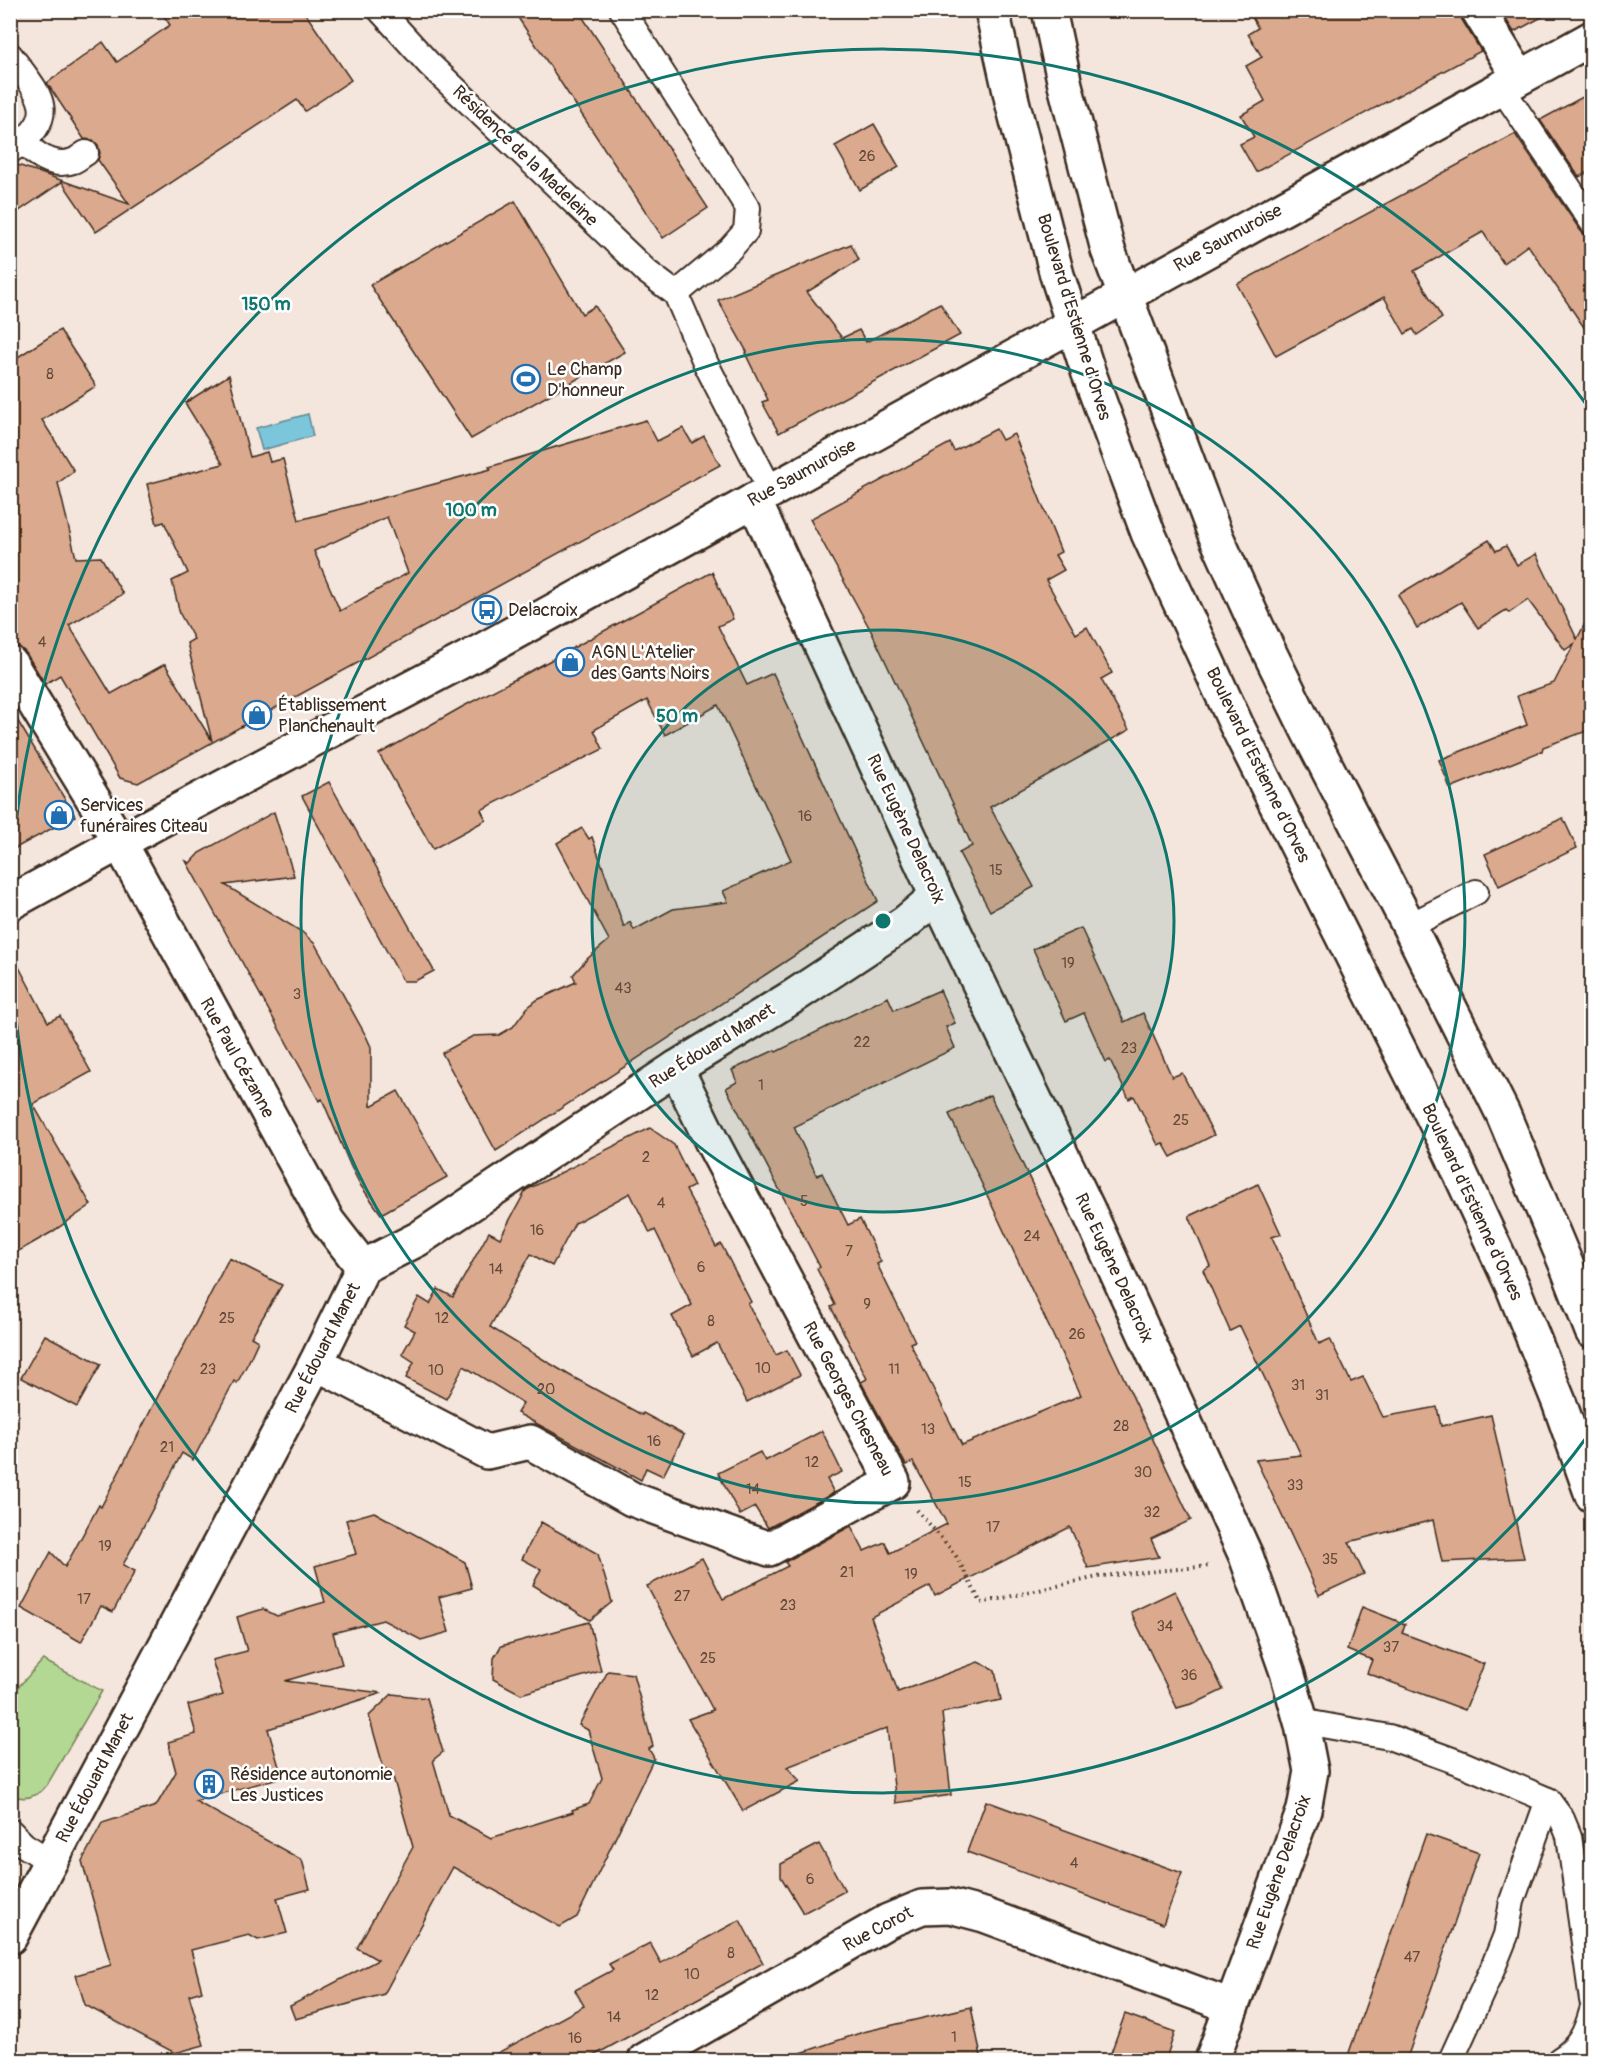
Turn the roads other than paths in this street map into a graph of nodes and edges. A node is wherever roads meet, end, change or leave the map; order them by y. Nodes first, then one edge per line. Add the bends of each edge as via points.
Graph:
1 (380, 10) edge
2 (622, 10) edge
3 (992, 10) edge
4 (1049, 10) edge
5 (1478, 10) edge
6 (1592, 38) edge
7 (10, 55) edge
8 (1510, 82) junction
9 (17, 147) edge
10 (86, 153) dead end
11 (1592, 222) edge
12 (676, 294) junction
13 (1124, 295) junction
14 (1072, 324) junction
15 (762, 495) junction
16 (10, 663) edge
17 (120, 843) junction
18 (1476, 892) dead end
19 (937, 896) junction
20 (10, 903) edge
21 (1409, 926) junction
22 (676, 1068) junction
23 (363, 1267) junction
24 (1592, 1331) edge
25 (316, 1363) junction
26 (1592, 1495) edge
27 (1300, 1721) junction
28 (1548, 1800) junction
29 (10, 1831) edge
30 (51, 1862) junction
31 (10, 1937) edge
32 (1592, 2000) edge
33 (1232, 2006) junction
34 (1592, 2011) edge
35 (645, 2061) edge
36 (1212, 2061) edge
37 (1451, 2061) edge
38 (1559, 2061) edge

1 - 12 lane, Résidence de la Madeleine via 429,64 647,272
2 - 12 lane via 748,208 746,231
3 - 14 street, Boulevard d'Estienne d'Orves
4 - 13 street via 1108,250
5 - 8 street
6 - 8 street, Rue Saumuroise
7 - 9 lane via 39,94 42,108 33,134
8 - 11 lane
8 - 13 street, Rue Saumuroise
9 - 10 lane via 56,162 73,161
12 - 15 lane, Résidence de la Madeleine
13 - 14 street, Rue Saumuroise
13 - 21 street via 1214,532 1308,731
14 - 15 street, Rue Saumuroise
14 - 26 street, Boulevard d'Estienne d'Orves via 1148,532 1236,724 1447,1144 1507,1275
15 - 17 street, Rue Saumuroise via 481,651
15 - 19 street, Rue Eugène Delacroix
16 - 17 street, Rue Paul Cézanne
17 - 20 street, Rue Saumuroise
17 - 23 street, Rue Paul Cézanne via 297,1169 328,1222
18 - 21 lane
19 - 22 street, Rue Édouard Manet via 906,922 794,996
19 - 27 street, Rue Eugène Delacroix via 1090,1214 1246,1556
21 - 24 street via 1503,1114
22 - 23 street, Rue Édouard Manet via 418,1239
22 - 25 street, Rue Georges Chesneau via 893,1482 769,1549 632,1499 530,1442 487,1452
23 - 25 street, Rue Édouard Manet
25 - 30 street, Rue Édouard Manet
27 - 28 lane via 1389,1737
27 - 33 street, Rue Eugène Delacroix via 1311,1771 1304,1810
28 - 32 lane via 1569,1836
28 - 37 lane via 1512,1901 1506,1935
29 - 30 lane
30 - 31 street, Rue Édouard Manet
33 - 35 street, Rue Corot via 984,1915 950,1906 921,1906 888,1921
33 - 36 street, Rue Eugène Delacroix
34 - 38 lane via 1586,2032

